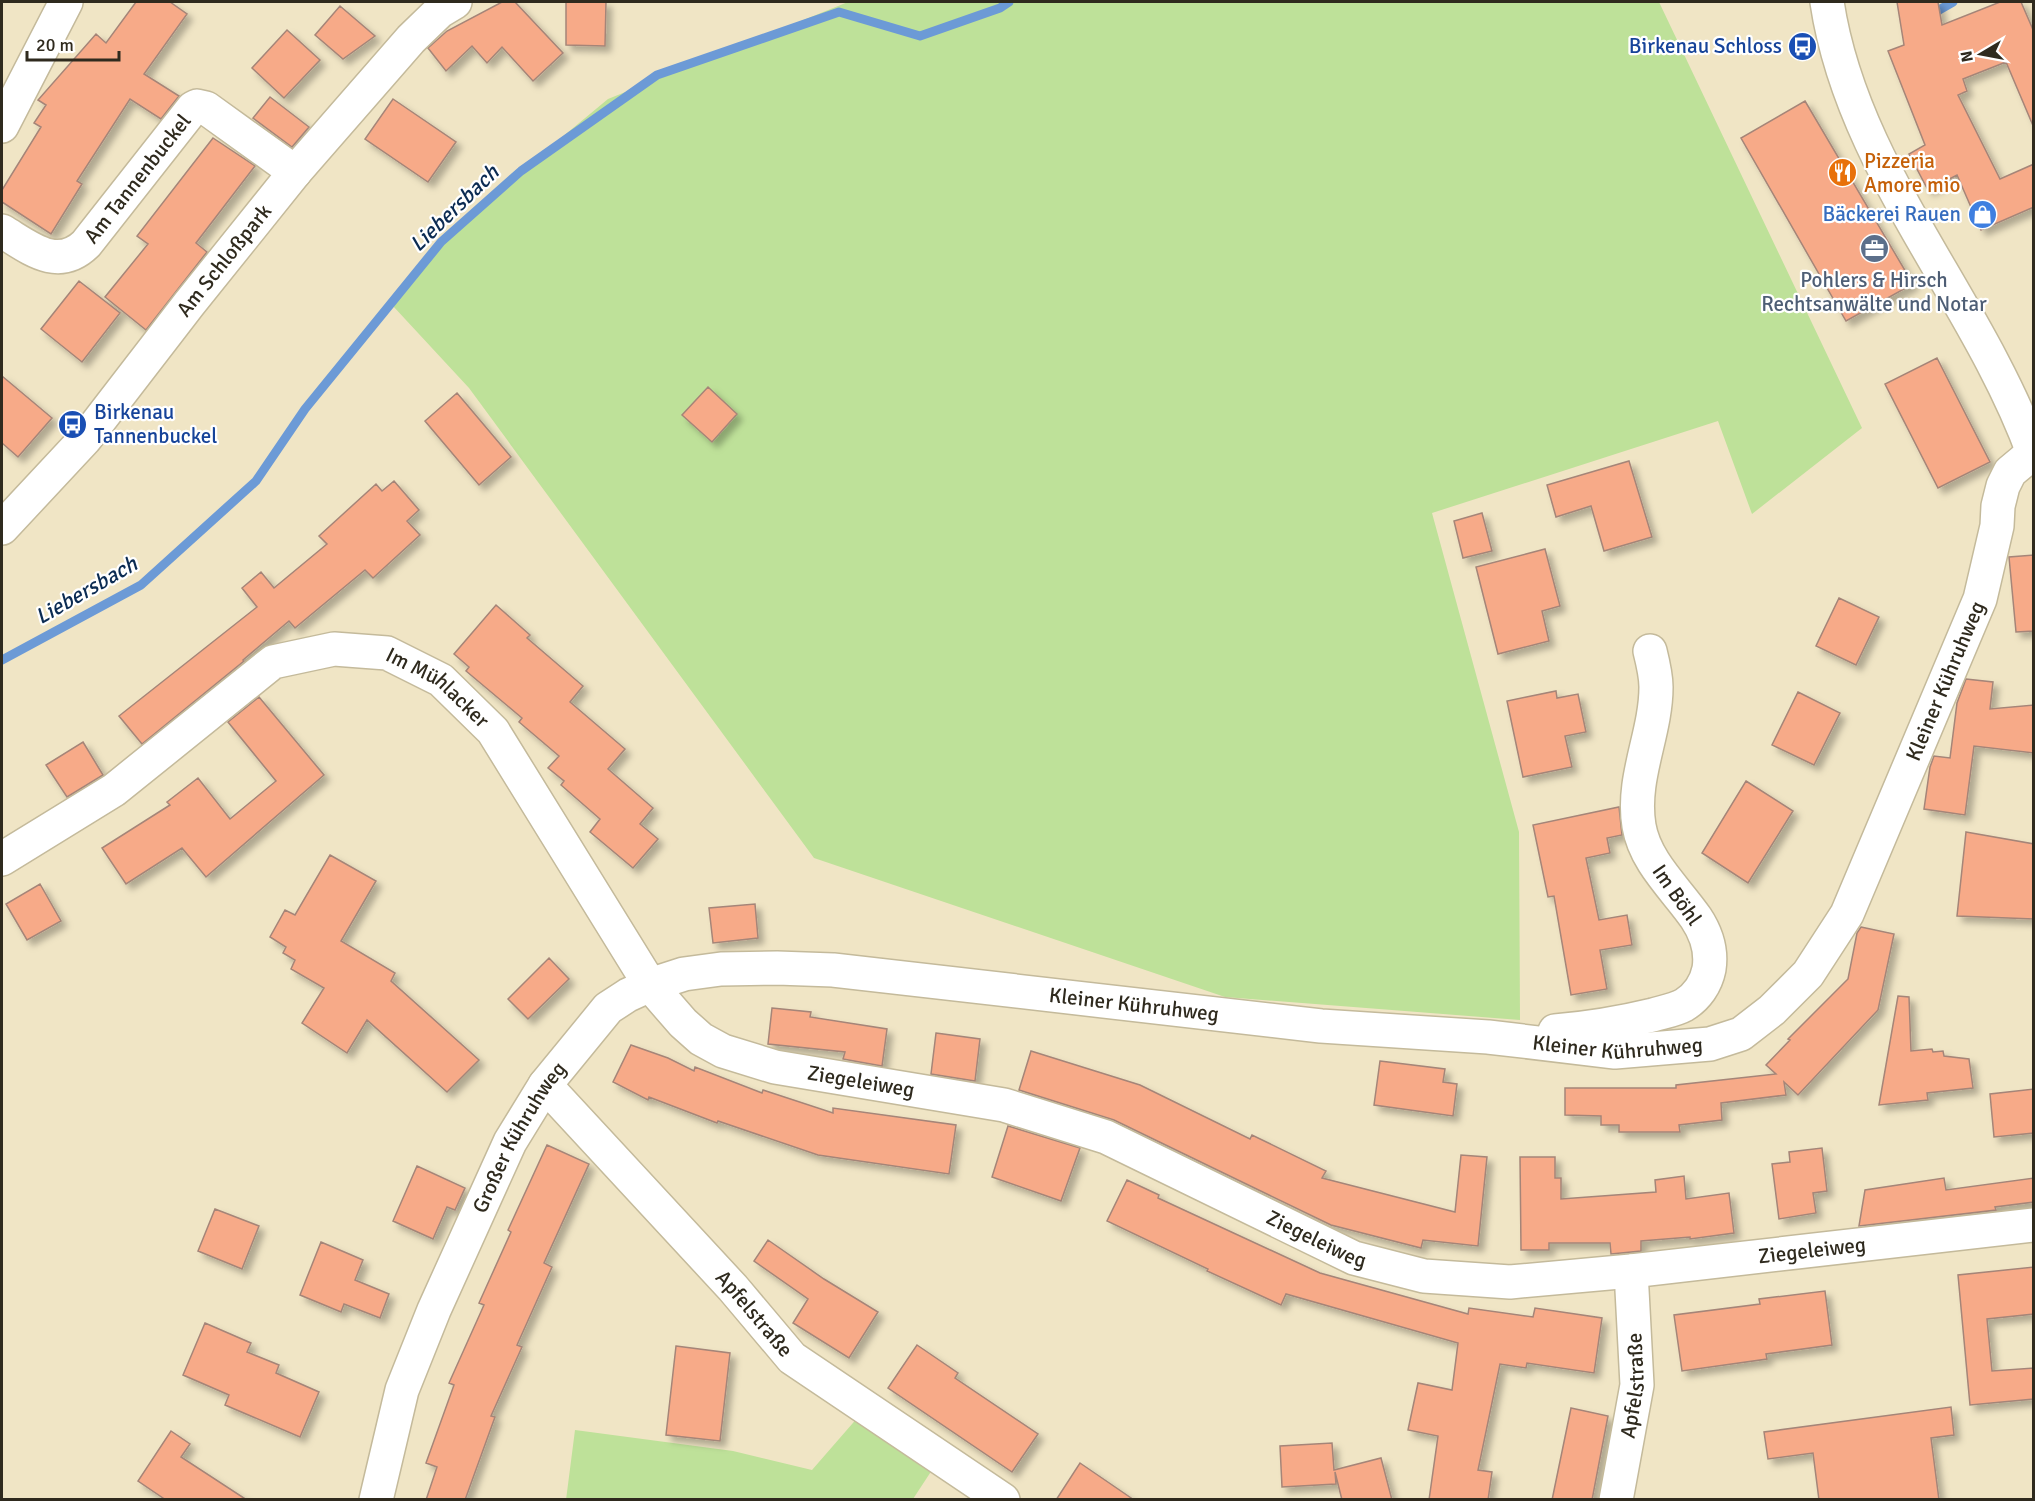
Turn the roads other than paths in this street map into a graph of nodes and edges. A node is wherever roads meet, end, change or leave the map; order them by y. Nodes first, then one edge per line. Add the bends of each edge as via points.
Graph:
1 (66, 2) edge
2 (454, 2) edge
3 (1827, 2) edge
4 (2, 126) edge
5 (295, 172) junction
6 (2, 231) edge
7 (2033, 453) edge
8 (2, 528) edge
9 (1650, 651) dead end
10 (2, 859) edge
11 (833, 970) joint
12 (650, 985) junction
13 (1488, 1037) junction
14 (545, 1085) junction
15 (2034, 1225) edge
16 (1631, 1271) junction
17 (376, 1500) edge
18 (1003, 1500) edge
19 (1617, 1500) edge

1 - 4 street
2 - 5 street, Am Schloßpark via 411,39
3 - 7 street via 1842,66 1865,128 2009,398
5 - 6 street, Am Tannenbuckel via 206,108 197,106 75,253 57,258 44,255
5 - 8 street, Am Schloßpark via 85,439
7 - 13 street, Kleiner Kühruhweg via 2010,472 2003,486 1980,599 1847,914 1808,974 1741,1034 1710,1044 1615,1052
9 - 13 street, Im Böhl via 1656,693 1638,783 1639,827 1656,865 1703,929 1710,952 1708,975 1697,994 1674,1009 1596,1028
10 - 12 street, Im Mühlacker via 114,790 273,662 334,649 387,653 441,680 493,731
11 - 12 street, Großer Kühruhweg via 721,969 684,974
11 - 13 street, Kleiner Kühruhweg via 1321,1026
12 - 14 street, Großer Kühruhweg via 608,1008
12 - 16 street, Ziegeleiweg via 683,1023 723,1051 775,1067 1004,1105 1106,1137 1354,1258 1424,1276 1510,1282
14 - 17 street, Großer Kühruhweg via 510,1142 434,1310 402,1390
14 - 18 street, Apfelstraße via 733,1288 792,1358
15 - 16 street, Ziegeleiweg
16 - 19 street, Apfelstraße via 1637,1385

